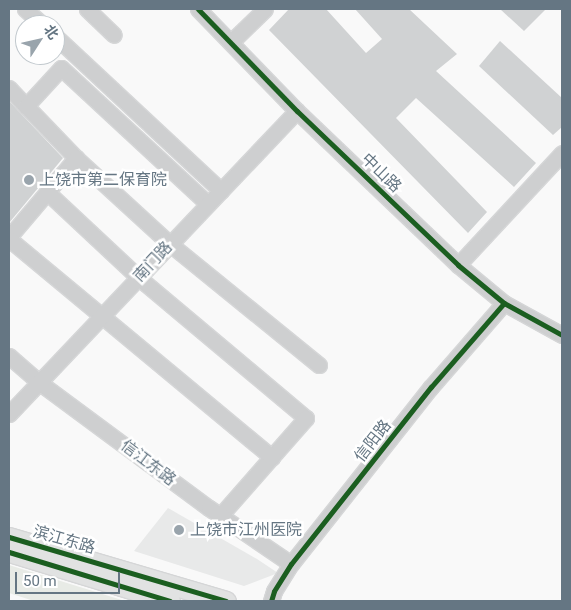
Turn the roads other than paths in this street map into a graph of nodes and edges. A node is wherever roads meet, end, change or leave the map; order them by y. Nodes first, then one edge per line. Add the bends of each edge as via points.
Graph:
1 (86, 9) edge
2 (198, 9) edge
3 (265, 9) edge
4 (114, 35) dead end
5 (231, 42) junction
6 (65, 45) edge
7 (9, 88) edge
8 (26, 106) junction
9 (298, 110) junction
10 (562, 153) edge
11 (76, 158) junction
12 (220, 191) junction
13 (47, 192) junction
14 (208, 204) junction
15 (9, 238) edge
16 (170, 244) junction
17 (458, 265) junction
18 (139, 278) junction
19 (504, 303) junction
20 (103, 316) junction
21 (562, 335) edge
22 (9, 356) edge
23 (319, 365) dead end
24 (40, 383) junction
25 (9, 414) edge
26 (272, 457) junction
27 (220, 516) junction
28 (9, 537) edge
29 (9, 552) edge
30 (291, 564) junction
31 (170, 601) edge
32 (226, 601) edge
33 (271, 601) edge

1 - 4 street
2 - 5 street, 中山路
3 - 5 street
5 - 9 street, 中山路
6 - 12 street
7 - 8 street
8 - 11 street
8 - 14 street via 61,68
9 - 12 street, 南门路
9 - 17 street, 中山路
10 - 17 street
11 - 13 street
11 - 16 street
12 - 14 street, 南门路
13 - 15 street via 32,204
13 - 18 street
14 - 16 street, 南门路
15 - 20 street
16 - 18 street, 南门路
16 - 23 street
17 - 19 street, 中山路
18 - 20 street, 南门路
18 - 26 street via 306,418
19 - 21 street, 中山路
19 - 30 street, 信阳路 via 431,387
20 - 24 street, 南门路
20 - 26 street
22 - 24 street, 信江东路
24 - 25 street, 南门路
24 - 27 street, 信江东路
26 - 27 street
27 - 30 street, 信江东路
28 - 32 main road, 滨江东路
29 - 31 main road, 滨江东路
30 - 33 street, 信阳路

